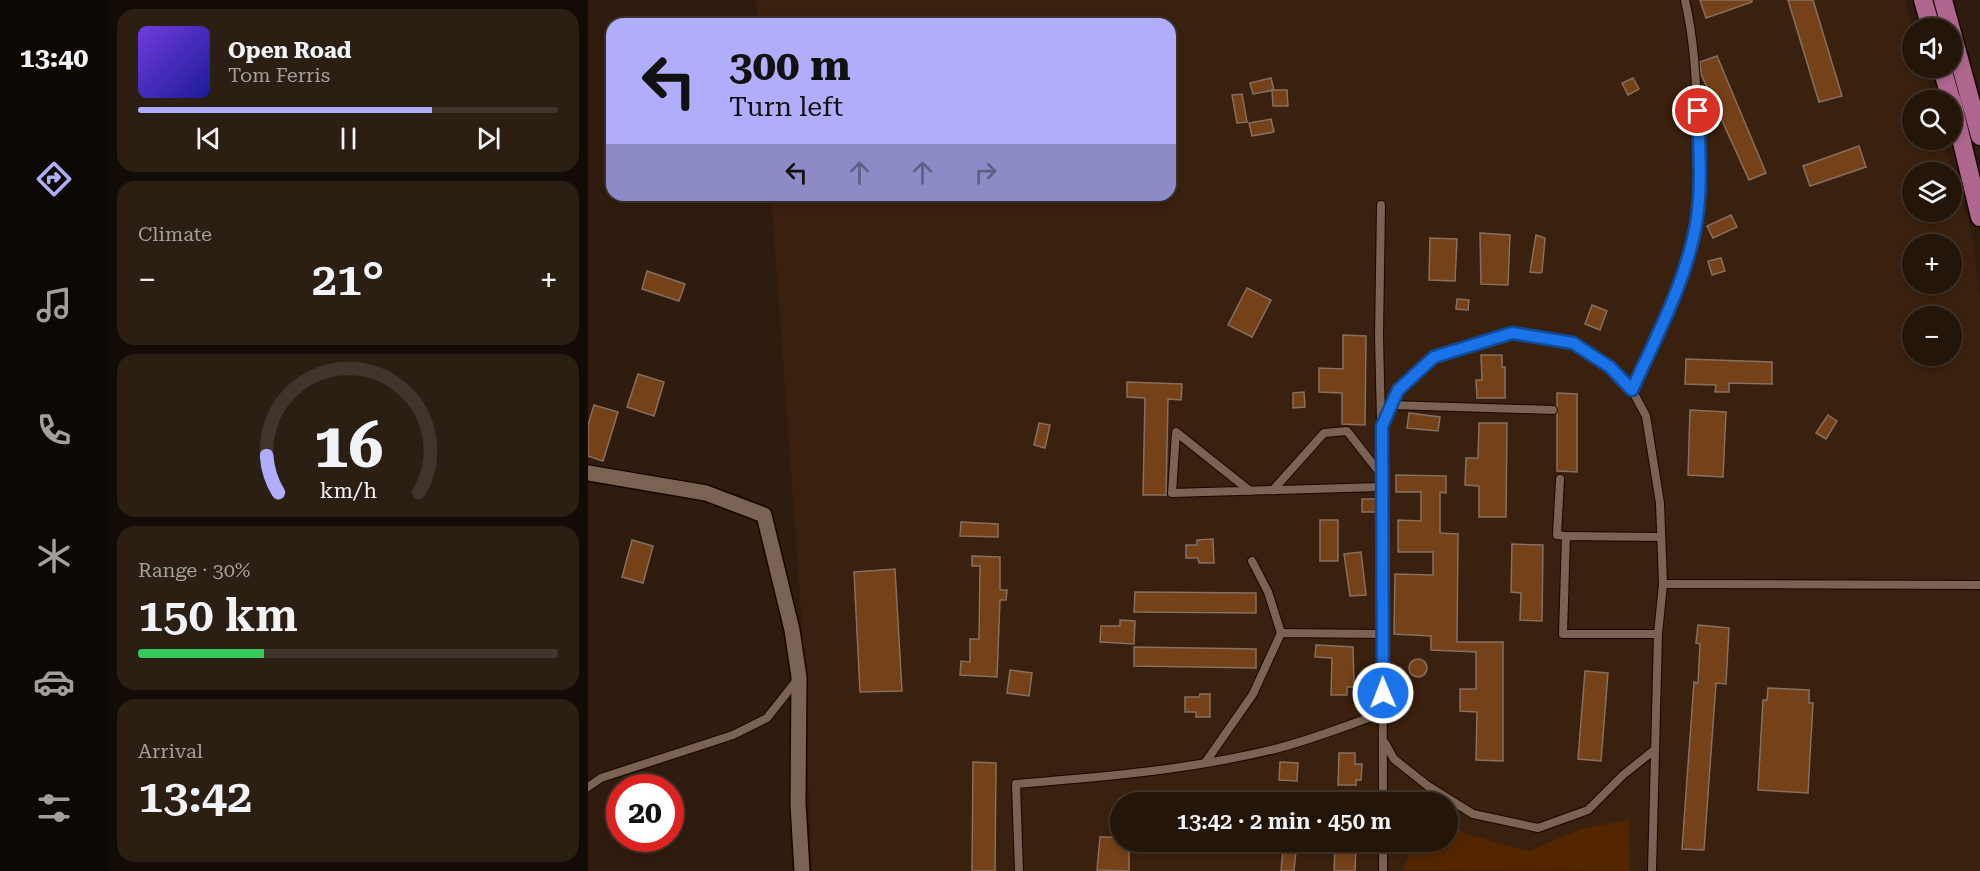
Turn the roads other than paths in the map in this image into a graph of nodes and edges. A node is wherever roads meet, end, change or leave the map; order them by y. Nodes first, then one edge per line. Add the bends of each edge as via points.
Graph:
1 (1686, 0) edge
2 (1923, 0) edge
3 (1943, 0) edge
4 (1928, 18) edge
5 (1979, 129) edge
6 (1962, 135) edge
7 (1977, 182) edge
8 (1381, 205) dead end
9 (1980, 217) edge
10 (1632, 390) junction
11 (1391, 405) junction
12 (1553, 410) dead end
13 (1382, 426) junction
14 (588, 473) edge
15 (1380, 473) junction
16 (1560, 479) dead end
17 (1380, 488) junction
18 (1274, 490) junction
19 (1250, 491) junction
20 (1566, 536) junction
21 (1660, 537) junction
22 (1252, 561) dead end
23 (1663, 585) junction
24 (1980, 585) edge
25 (1281, 633) junction
26 (1382, 634) junction
27 (1658, 634) junction
28 (799, 677) junction
29 (1383, 713) junction
30 (1383, 740) junction
31 (1653, 751) junction
32 (1205, 763) junction
33 (588, 787) edge
34 (1383, 792) edge
35 (1383, 852) edge
36 (802, 871) edge
37 (1019, 871) edge
38 (1383, 871) edge
39 (1652, 871) edge

1 - 10 lane via 1695,43 1700,157 1697,218 1677,285
2 - 4 main road
3 - 5 main road
6 - 7 main road
7 - 9 main road
8 - 13 lane
10 - 11 lane via 1610,367 1573,343 1512,333 1434,357 1398,390
10 - 21 lane via 1646,416 1660,503
11 - 12 lane
11 - 13 lane
13 - 15 lane
14 - 28 street via 706,493 764,515 792,630
15 - 17 lane
15 - 18 lane via 1347,431 1324,433
16 - 20 lane via 1557,535
17 - 18 lane
17 - 26 lane
18 - 19 lane
19 - 19 lane via 1172,493 1176,432 1185,439
20 - 21 lane
20 - 27 lane via 1563,634
21 - 23 lane
22 - 25 lane via 1268,592
23 - 24 lane
23 - 27 lane
25 - 26 lane
25 - 32 lane via 1253,694
26 - 29 lane
27 - 31 lane
28 - 33 lane via 767,718 733,735 602,778
28 - 36 street
29 - 30 lane
29 - 32 lane via 1277,748
30 - 31 lane via 1394,759 1473,814 1538,828 1588,810
30 - 34 lane
31 - 39 lane
32 - 37 lane via 1016,784
35 - 38 lane

